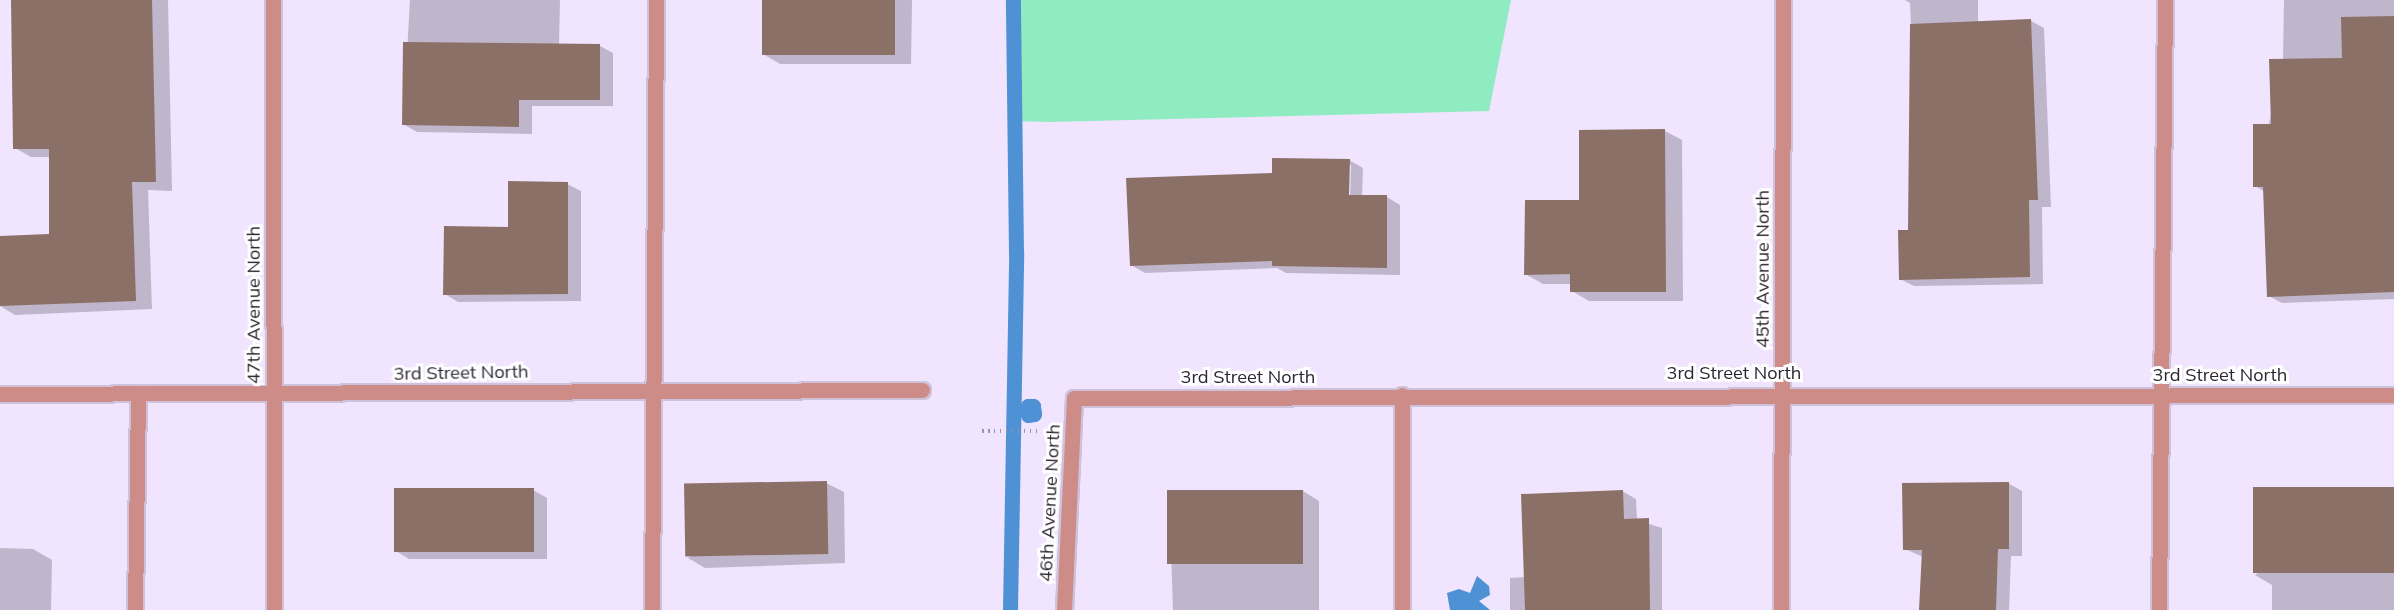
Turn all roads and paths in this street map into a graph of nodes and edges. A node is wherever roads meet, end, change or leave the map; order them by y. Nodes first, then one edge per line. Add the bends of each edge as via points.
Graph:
1 (273, 0) edge
2 (656, 0) edge
3 (1783, 0) edge
4 (2165, 0) edge
5 (653, 390) junction
6 (922, 390) dead end
7 (1782, 392) junction
8 (0, 394) edge
9 (2160, 394) junction
10 (138, 395) junction
11 (274, 395) junction
12 (1402, 395) junction
13 (2394, 395) edge
14 (1074, 398) joint
15 (982, 431) dead end
16 (1032, 431) dead end
17 (135, 610) edge
18 (274, 610) edge
19 (652, 610) edge
20 (1064, 610) edge
21 (1402, 610) edge
22 (1781, 610) edge
23 (2159, 610) edge

1 - 11 street, 47th Avenue North
2 - 5 street
3 - 7 street, 45th Avenue North
4 - 9 street
5 - 6 street, 3rd Street North
5 - 11 street, 3rd Street North
5 - 19 street
7 - 9 street, 3rd Street North
7 - 12 street, 3rd Street North
7 - 22 street, 45th Avenue North
8 - 10 street, 3rd Street North
9 - 13 street, 3rd Street North
9 - 23 street
10 - 11 street, 3rd Street North
10 - 17 street
11 - 18 street, 47th Avenue North
12 - 14 street, 3rd Street North
12 - 21 street
14 - 20 street, 46th Avenue North
15 - 16 path

